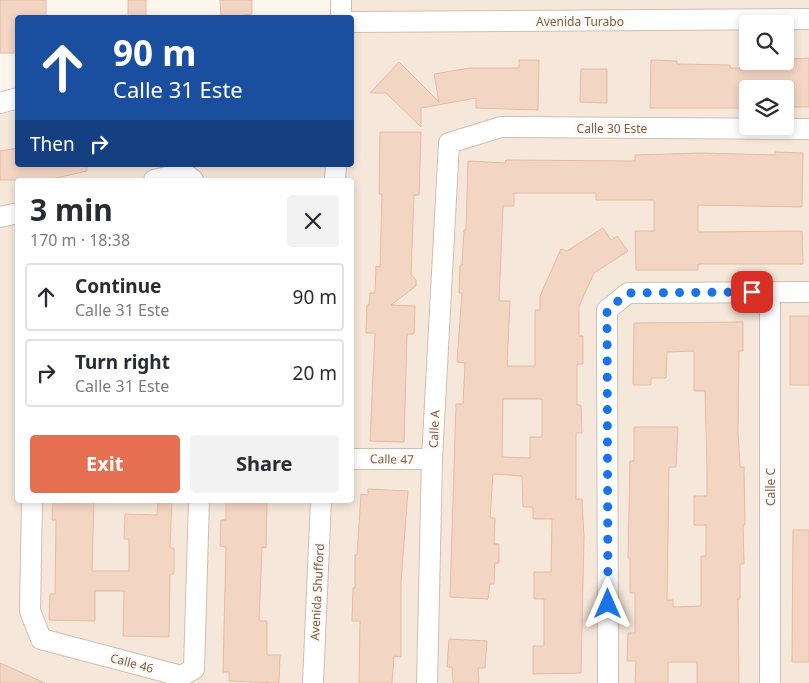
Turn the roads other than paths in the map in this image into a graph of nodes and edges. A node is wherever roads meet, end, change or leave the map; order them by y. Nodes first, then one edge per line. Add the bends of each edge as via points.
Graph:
1 (341, 0) edge
2 (341, 15) edge
3 (809, 19) edge
4 (354, 22) edge
5 (15, 99) edge
6 (0, 103) edge
7 (809, 129) edge
8 (447, 175) joint
9 (163, 178) edge
10 (190, 178) edge
11 (15, 214) edge
12 (0, 217) edge
13 (770, 292) junction
14 (809, 292) edge
15 (354, 458) edge
16 (432, 459) junction
17 (32, 503) edge
18 (199, 503) edge
19 (321, 503) edge
20 (313, 683) edge
21 (427, 683) edge
22 (608, 683) edge
23 (770, 683) edge

1 - 2 street
3 - 4 street, Avenida Turabo
5 - 6 street
7 - 8 street, Calle 30 Este via 501,127 449,143
8 - 16 street, Calle A
9 - 10 street via 184,173
11 - 12 street
13 - 14 street
13 - 22 street via 628,293 607,310
13 - 23 street, Calle C
15 - 16 street, Calle 47
16 - 21 street, Calle A
17 - 18 street, Calle 46 via 30,611 41,639 181,676 194,669
19 - 20 street, Avenida Shufford

